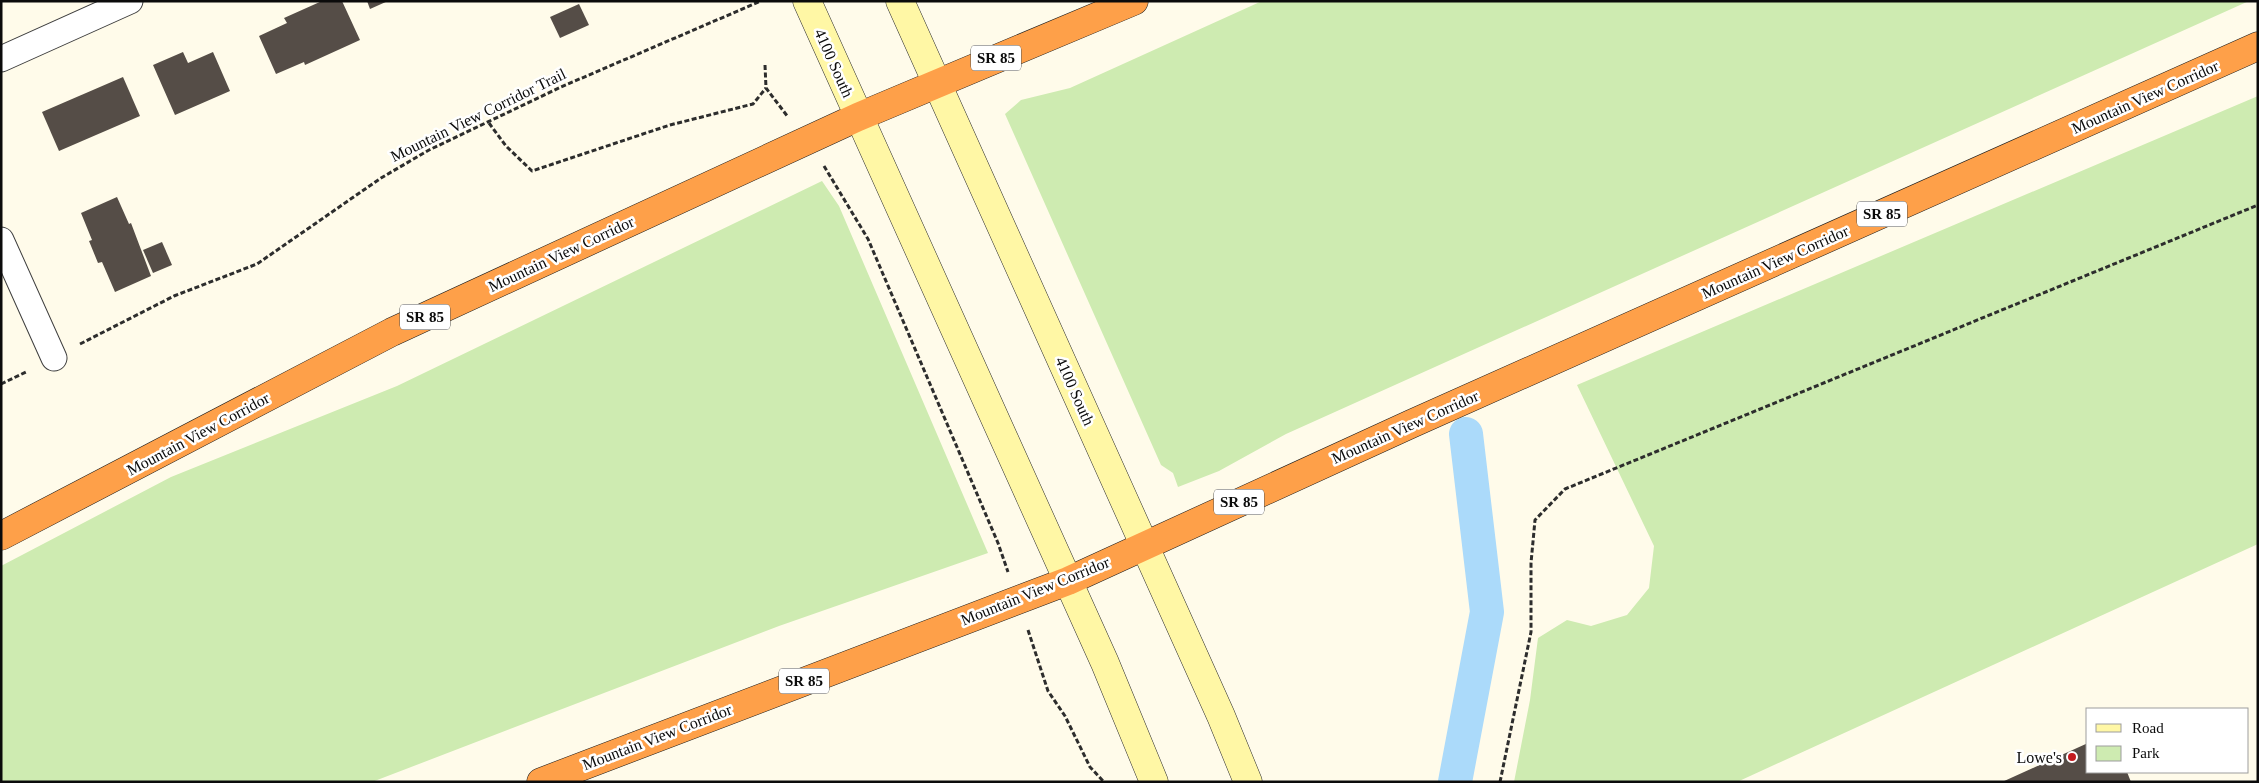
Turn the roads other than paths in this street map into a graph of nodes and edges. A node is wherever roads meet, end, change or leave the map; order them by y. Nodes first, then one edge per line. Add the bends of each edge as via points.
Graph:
1 (130, 1) edge
2 (807, 1) edge
3 (900, 1) edge
4 (1134, 1) edge
5 (2258, 46) edge
6 (1, 59) edge
7 (937, 82) junction
8 (858, 117) junction
9 (1, 240) edge
10 (54, 358) dead end
11 (1, 536) edge
12 (1144, 546) junction
13 (1068, 581) junction
14 (541, 782) edge
15 (1154, 782) edge
16 (1248, 782) edge

1 - 6 street
2 - 8 main road, 4100 South
3 - 7 main road, 4100 South
4 - 7 highway, Mountain View Corridor / SR 85
5 - 12 highway, Mountain View Corridor / SR 85
7 - 8 highway, Mountain View Corridor / SR 85
7 - 12 main road, 4100 South
8 - 11 highway, Mountain View Corridor / SR 85 via 392,332
8 - 13 main road, 4100 South
9 - 10 street
12 - 13 highway, Mountain View Corridor / SR 85
12 - 16 main road, 4100 South
13 - 14 highway, Mountain View Corridor / SR 85
13 - 15 main road, 4100 South

